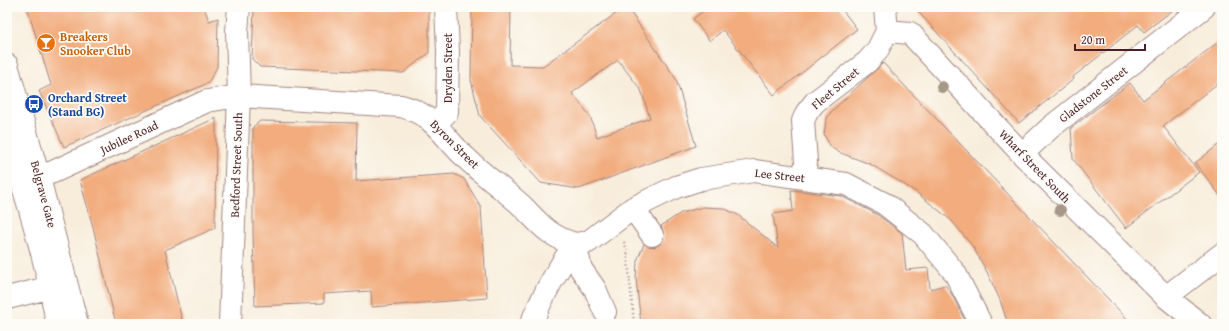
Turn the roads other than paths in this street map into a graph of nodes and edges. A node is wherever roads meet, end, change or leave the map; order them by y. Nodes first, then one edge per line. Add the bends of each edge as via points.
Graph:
1 (239, 7) edge
2 (446, 7) edge
3 (886, 7) edge
4 (1204, 7) edge
5 (887, 31) junction
6 (7, 65) edge
7 (238, 96) junction
8 (436, 124) junction
9 (7, 132) edge
10 (1022, 154) junction
11 (804, 177) junction
12 (21, 178) edge
13 (624, 214) junction
14 (652, 235) dead end
15 (575, 244) junction
16 (1222, 254) edge
17 (59, 285) junction
18 (1166, 297) junction
19 (7, 298) edge
20 (605, 312) dead end
21 (1187, 320) edge
22 (57, 324) edge
23 (77, 324) edge
24 (230, 324) edge
25 (532, 324) edge
26 (981, 324) edge

1 - 7 street, Bedford Street South
2 - 8 street, Dryden Street via 447,112
3 - 5 street
4 - 10 street, Gladstone Street via 1050,127
5 - 10 street, Wharf Street South via 910,33
5 - 11 street, Fleet Street via 878,52 815,102 807,112 804,121
6 - 12 street, Belgrave Gate
7 - 8 street, Byron Street via 401,106 415,110
7 - 12 street, Jubilee Road via 207,101
7 - 24 street, Bedford Street South
8 - 15 street, Byron Street via 466,158 548,232 561,240
9 - 12 street, Belgrave Gate
10 - 18 street, Wharf Street South
11 - 13 street, Lee Street via 754,171 700,179 676,187
11 - 26 street, Lee Street via 846,184 885,204 923,234 955,273
12 - 17 street, Belgrave Gate
13 - 14 street
13 - 15 street, Lee Street via 588,242
15 - 20 street via 581,269 595,289
15 - 25 street via 552,278
16 - 18 street
17 - 19 street
17 - 22 street, Belgrave Gate
17 - 23 street, Belgrave Gate
18 - 21 street, Wharf Street South

